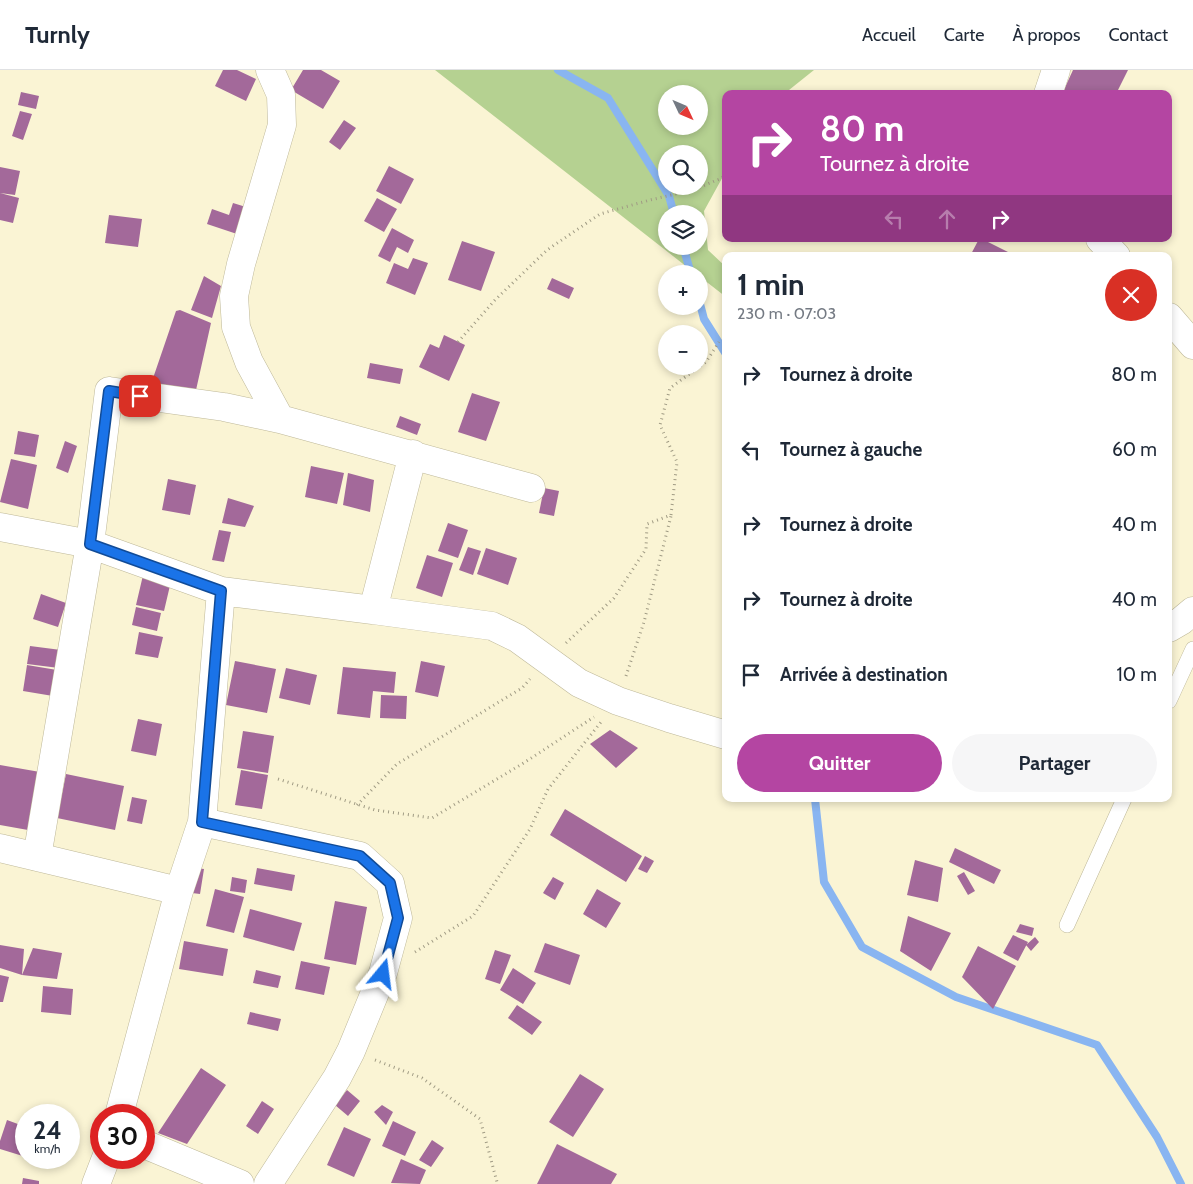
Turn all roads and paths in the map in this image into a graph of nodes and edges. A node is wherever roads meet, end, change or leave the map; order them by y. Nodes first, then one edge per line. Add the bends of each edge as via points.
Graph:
1 (270, 70) edge
2 (1056, 70) edge
3 (1049, 90) edge
4 (722, 178) edge
5 (1103, 242) edge
6 (1112, 252) edge
7 (1172, 320) edge
8 (458, 342) dead end
9 (719, 342) dead end
10 (1193, 345) edge
11 (280, 419) junction
12 (413, 454) junction
13 (531, 488) dead end
14 (671, 515) junction
15 (0, 527) edge
16 (90, 544) junction
17 (221, 591) junction
18 (373, 610) junction
19 (1193, 611) edge
20 (1172, 626) edge
21 (1193, 649) edge
22 (548, 660) junction
23 (1172, 694) edge
24 (618, 701) junction
25 (722, 733) edge
26 (278, 779) dead end
27 (1123, 802) edge
28 (358, 804) junction
29 (202, 822) junction
30 (0, 848) edge
31 (37, 857) junction
32 (179, 891) junction
33 (1067, 925) dead end
34 (383, 974) junction
35 (351, 1051) junction
36 (122, 1104) edge
37 (155, 1149) edge
38 (102, 1169) edge
39 (497, 1182) dead end
40 (96, 1184) edge
41 (240, 1184) edge
42 (268, 1184) edge

1 - 11 street via 281,95 282,126 234,296 236,327 242,344
2 - 3 street
4 - 8 path via 693,190 600,214 547,250 495,300
5 - 6 street
7 - 10 street
9 - 14 path via 706,362 670,388 662,416 660,425 677,462
11 - 12 street
11 - 16 street via 224,407 109,391
12 - 13 street
12 - 18 street
14 - 22 path via 647,524 646,549 614,598
14 - 24 path via 644,622
15 - 16 street
16 - 17 street
16 - 31 street
17 - 18 street
17 - 29 street
18 - 22 street via 492,626 517,638
19 - 20 street
21 - 23 lane
22 - 24 street via 579,683
22 - 28 path via 522,688 397,764
24 - 25 street
24 - 28 path via 432,818 375,810
24 - 34 path via 548,789 530,829 473,916
26 - 28 path
27 - 33 lane
29 - 32 street
29 - 34 street via 360,856 390,883 398,918
30 - 31 street
31 - 32 street
32 - 36 street
34 - 35 street
35 - 39 path via 422,1078 480,1119
35 - 42 street
37 - 41 street
38 - 40 street

